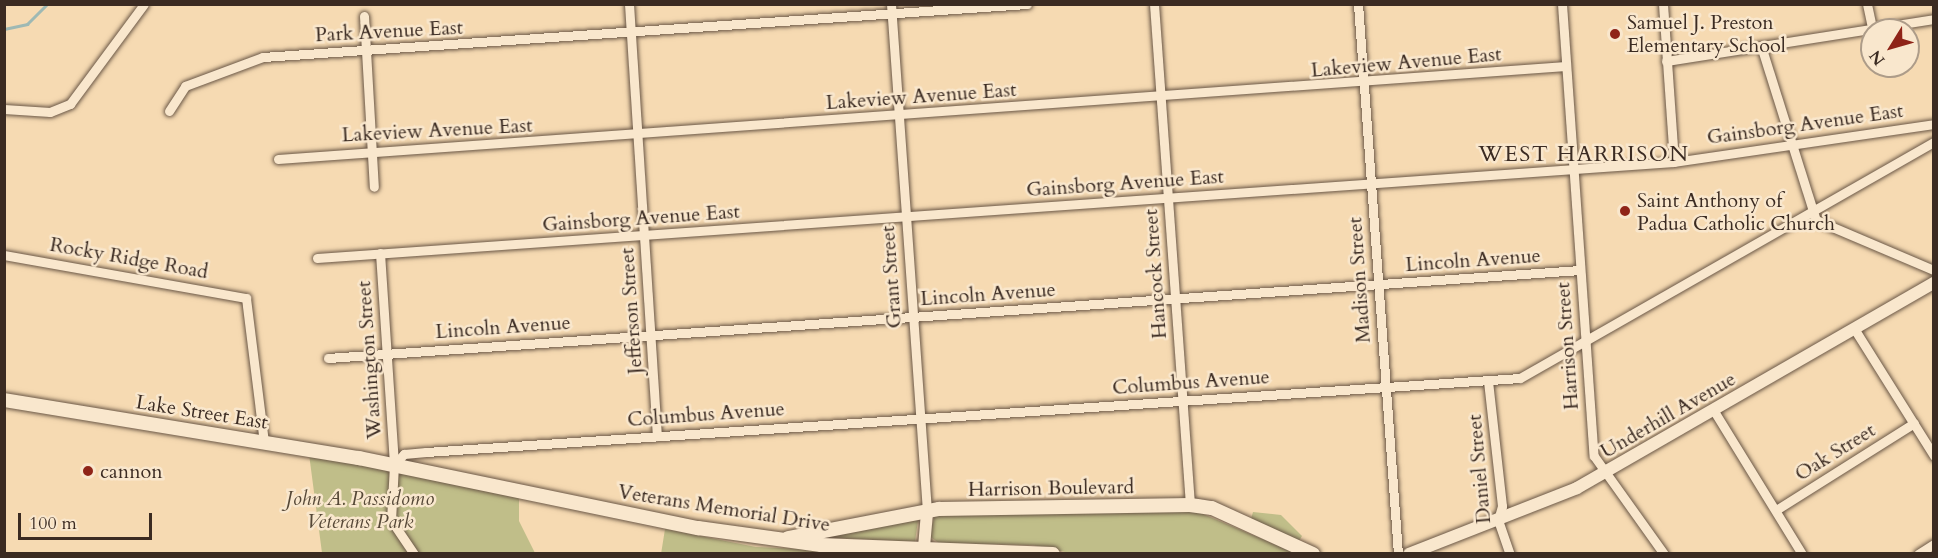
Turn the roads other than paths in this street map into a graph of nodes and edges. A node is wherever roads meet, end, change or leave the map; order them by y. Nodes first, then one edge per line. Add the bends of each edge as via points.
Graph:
1 (144, 4) edge
2 (629, 4) edge
3 (1027, 4) edge
4 (1154, 4) edge
5 (1358, 4) edge
6 (1563, 4) edge
7 (1663, 4) edge
8 (891, 9) edge
9 (364, 16) dead end
10 (1860, 30) edge
11 (631, 32) junction
12 (1761, 46) junction
13 (366, 51) junction
14 (1666, 61) junction
15 (1566, 66) junction
16 (1363, 84) junction
17 (1161, 97) junction
18 (4, 109) edge
19 (169, 111) dead end
20 (898, 115) junction
21 (1934, 124) edge
22 (637, 136) junction
23 (1934, 142) edge
24 (1790, 145) junction
25 (372, 152) junction
26 (278, 159) dead end
27 (1674, 162) junction
28 (1572, 169) junction
29 (1371, 184) junction
30 (374, 187) dead end
31 (1168, 198) junction
32 (1811, 213) junction
33 (906, 216) junction
34 (644, 235) junction
35 (380, 253) junction
36 (4, 255) edge
37 (317, 258) dead end
38 (1579, 270) junction
39 (1934, 270) edge
40 (1934, 283) edge
41 (1377, 285) junction
42 (1175, 299) junction
43 (913, 317) junction
44 (1855, 330) junction
45 (651, 334) junction
46 (1582, 346) junction
47 (385, 353) junction
48 (328, 358) dead end
49 (1488, 381) junction
50 (1385, 385) junction
51 (4, 400) edge
52 (1182, 401) junction
53 (1714, 411) junction
54 (920, 418) junction
55 (1914, 423) junction
56 (657, 436) junction
57 (264, 442) junction
58 (1934, 456) edge
59 (394, 465) junction
60 (1604, 473) junction
61 (1190, 505) junction
62 (1776, 510) junction
63 (927, 511) junction
64 (1498, 520) junction
65 (783, 539) junction
66 (1934, 544) edge
67 (914, 549) edge
68 (860, 550) edge
69 (1314, 553) edge
70 (414, 554) edge
71 (1053, 554) edge
72 (1398, 554) edge
73 (1409, 554) edge
74 (1510, 554) edge
75 (1664, 554) edge
76 (1802, 554) edge
77 (1918, 554) edge

1 - 18 street via 70,104 50,112
2 - 11 street, Jefferson Street
3 - 8 street, Park Avenue East
4 - 17 street, Hancock Street
5 - 16 street, Madison Street
6 - 15 street, Harrison Street
7 - 14 street
8 - 11 street, Park Avenue East
8 - 20 street, Grant Street
9 - 13 street
10 - 12 street
11 - 13 street, Park Avenue East
11 - 22 street, Jefferson Street
12 - 14 street
12 - 24 street
13 - 19 street, Park Avenue East via 232,64 185,86
13 - 25 street
14 - 27 street
15 - 16 street, Lakeview Avenue East
15 - 28 street, Harrison Street
16 - 17 street, Lakeview Avenue East
16 - 29 street, Madison Street
17 - 20 street, Lakeview Avenue East
17 - 31 street, Hancock Street
20 - 22 street, Lakeview Avenue East
20 - 33 street, Grant Street
21 - 24 street, Gainsborg Avenue East
22 - 25 street, Lakeview Avenue East
22 - 34 street, Jefferson Street
23 - 32 street, Columbus Avenue
24 - 27 street, Gainsborg Avenue East
24 - 32 street
25 - 26 street, Lakeview Avenue East
25 - 30 street
27 - 28 street, Gainsborg Avenue East
28 - 29 street, Gainsborg Avenue East
28 - 38 street, Harrison Street
29 - 31 street, Gainsborg Avenue East
29 - 41 street, Madison Street
31 - 33 street, Gainsborg Avenue East
31 - 42 street, Hancock Street
32 - 39 street via 1823,225
32 - 46 street, Columbus Avenue
33 - 34 street, Gainsborg Avenue East
33 - 43 street, Grant Street
34 - 35 street, Gainsborg Avenue East
34 - 45 street, Jefferson Street
35 - 37 street, Gainsborg Avenue East
35 - 47 street, Washington Street
36 - 57 street, Rocky Ridge Road via 246,298
38 - 41 street, Lincoln Avenue
38 - 46 street, Harrison Street
40 - 44 street, Underhill Avenue
41 - 42 street, Lincoln Avenue
41 - 50 street, Madison Street
42 - 43 street, Lincoln Avenue
42 - 52 street, Hancock Street
43 - 45 street, Lincoln Avenue
43 - 54 street, Grant Street
44 - 53 street, Underhill Avenue
44 - 55 street
45 - 47 street, Lincoln Avenue
45 - 56 street, Jefferson Street
46 - 49 street, Columbus Avenue via 1530,375
46 - 60 street, Harrison Street via 1594,456
47 - 48 street, Lincoln Avenue
47 - 59 street, Washington Street
49 - 50 street, Columbus Avenue
49 - 64 street, Daniel Street via 1502,506
50 - 52 street, Columbus Avenue
50 - 72 street, Madison Street
51 - 57 main road, Lake Street East
52 - 54 street, Columbus Avenue
52 - 61 street, Hancock Street
53 - 60 street, Underhill Avenue
53 - 62 street
54 - 56 street, Columbus Avenue
54 - 63 street, Grant Street
55 - 58 street
55 - 62 street, Oak Street
56 - 59 street, Columbus Avenue via 404,454
57 - 59 main road, Lake Street East
59 - 65 main road, Veterans Memorial Drive via 698,528
59 - 70 street, Washington Street via 392,520
60 - 64 street, Underhill Avenue
60 - 75 street, Harrison Street
61 - 63 main road, Harrison Boulevard
61 - 69 main road, Harrison Boulevard via 1212,508
62 - 76 street
63 - 65 main road, Harrison Boulevard
63 - 67 street, Grant Street
64 - 73 street, Underhill Avenue
64 - 74 street, Daniel Street
65 - 68 main road, Veterans Memorial Drive
66 - 77 street
67 - 68 main road, Veterans Memorial Drive
67 - 71 main road, Veterans Memorial Drive

